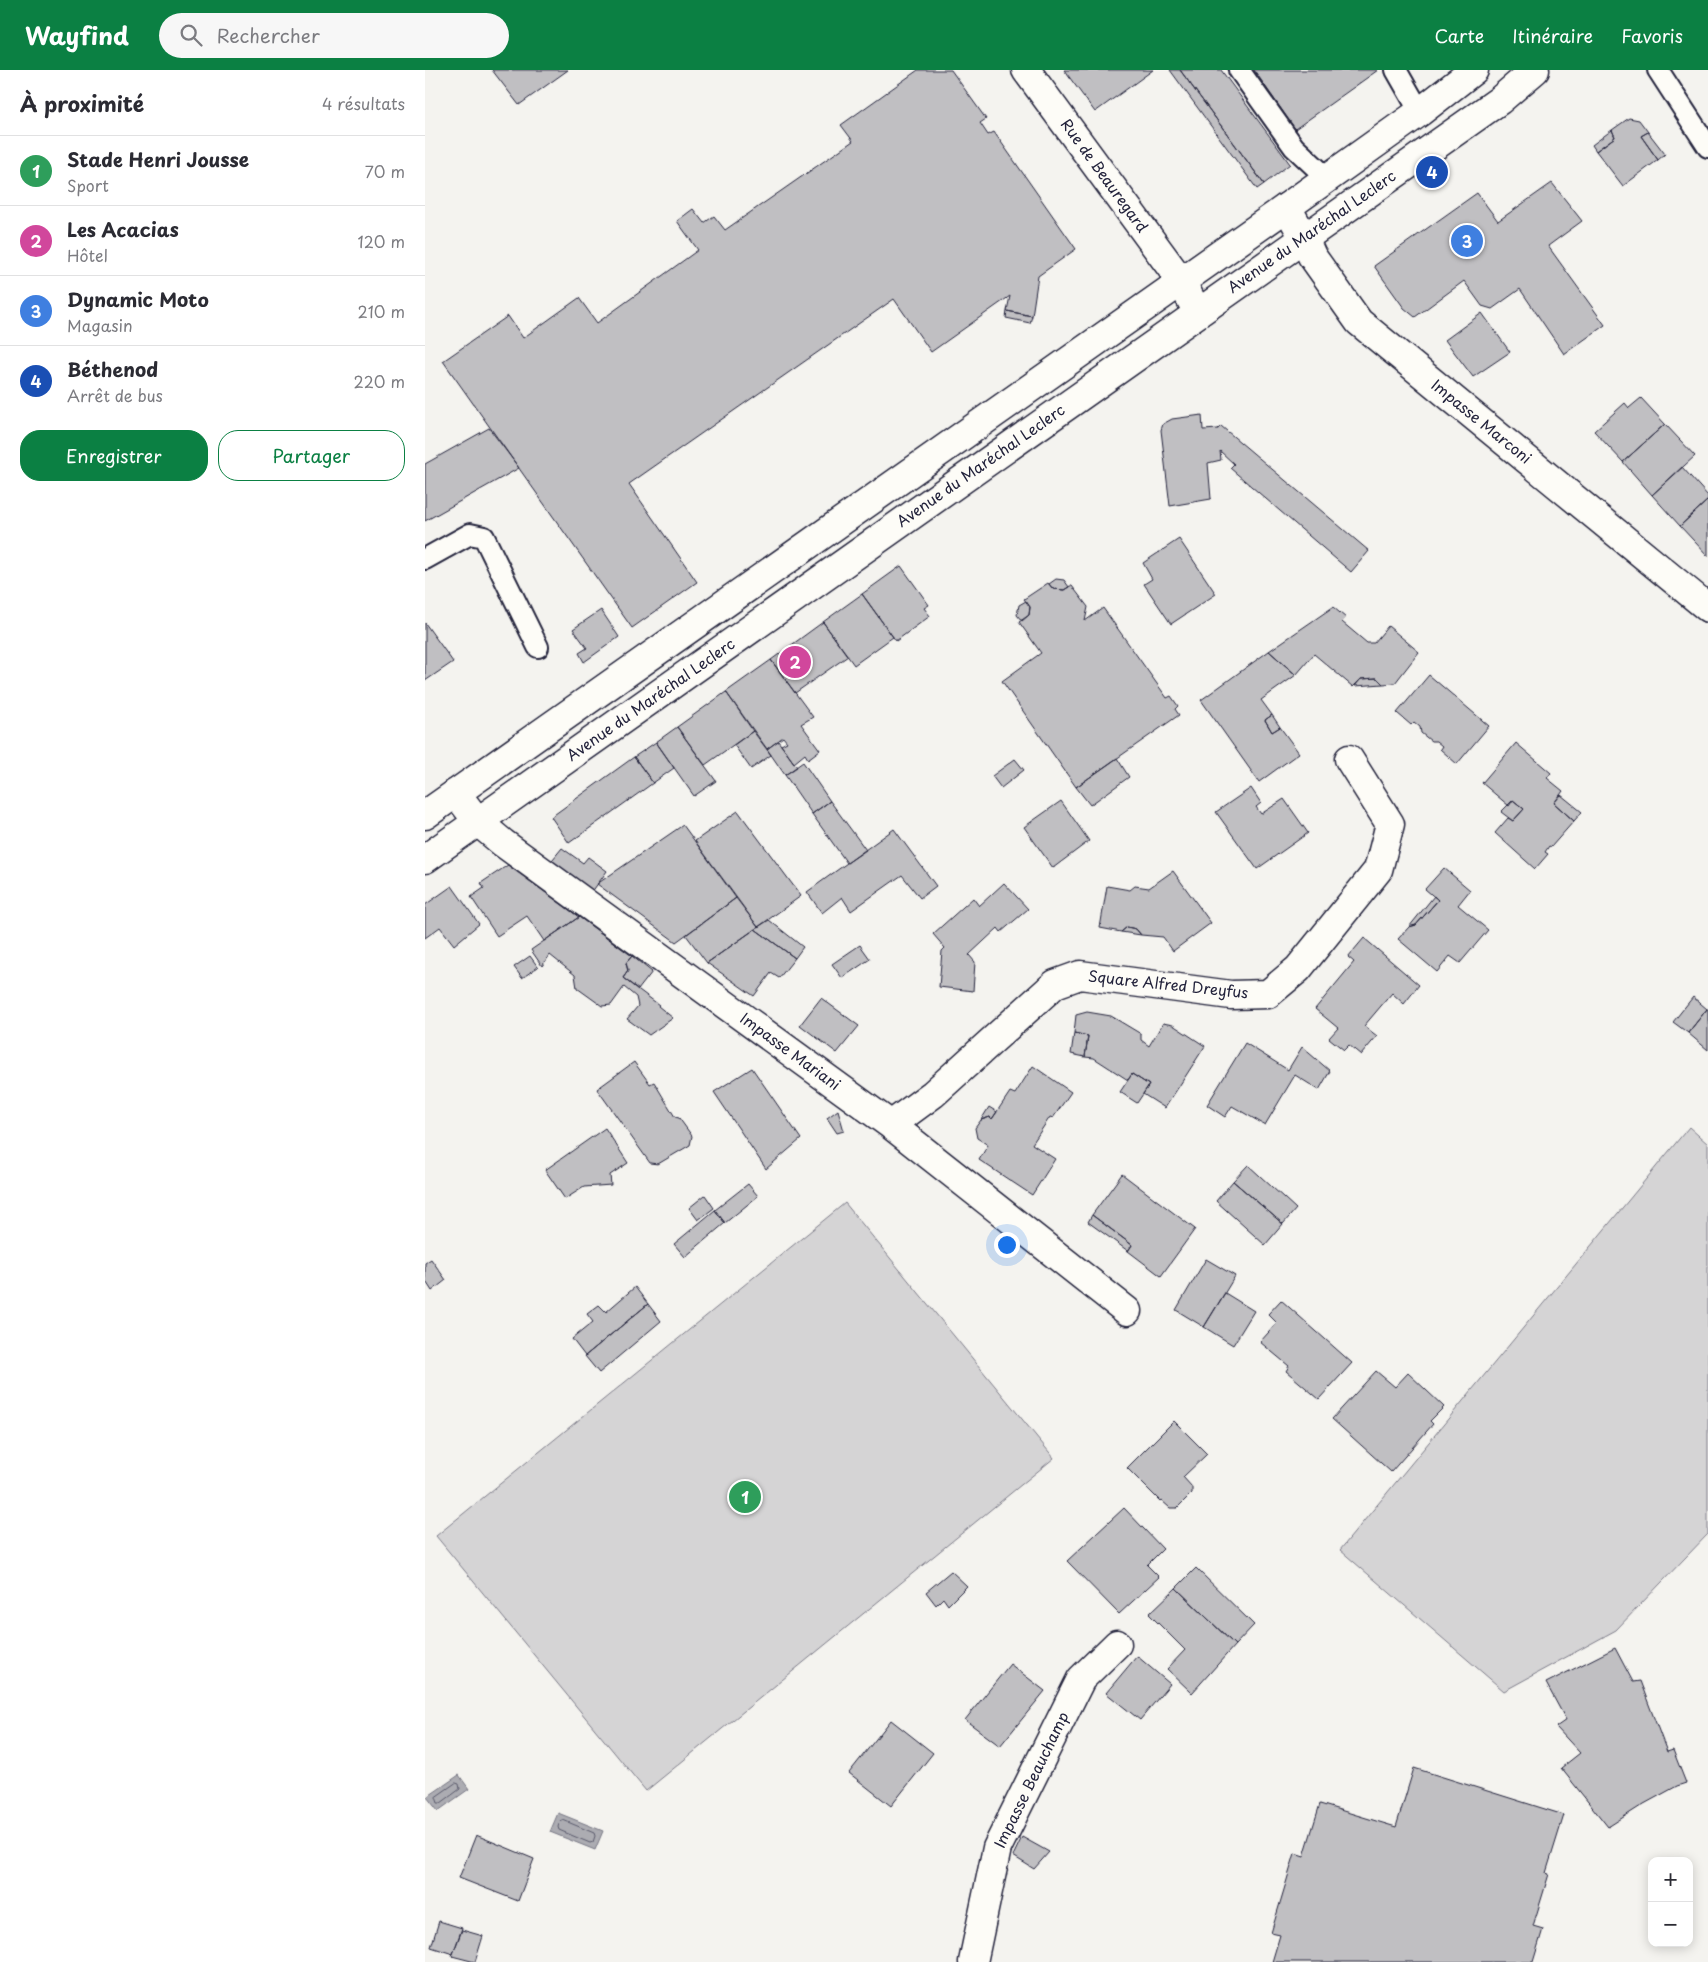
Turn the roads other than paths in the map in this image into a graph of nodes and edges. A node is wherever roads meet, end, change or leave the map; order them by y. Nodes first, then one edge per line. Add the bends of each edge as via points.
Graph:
1 (1026, 70) edge
2 (1239, 70) edge
3 (1396, 70) edge
4 (1474, 70) edge
5 (1535, 70) edge
6 (1658, 70) edge
7 (1420, 112) junction
8 (1708, 147) edge
9 (1327, 178) junction
10 (1287, 207) junction
11 (1304, 238) junction
12 (1181, 281) junction
13 (1198, 313) junction
14 (425, 559) edge
15 (1708, 608) edge
16 (538, 647) dead end
17 (1349, 759) dead end
18 (456, 793) junction
19 (425, 815) edge
20 (478, 822) junction
21 (425, 859) edge
22 (891, 1125) junction
23 (1127, 1311) dead end
24 (1117, 1644) dead end
25 (973, 1962) edge

1 - 12 street, Rue de Beauregard
2 - 9 lane via 1294,147
3 - 7 lane
4 - 7 street
5 - 11 street, Avenue du Maréchal Leclerc via 1500,100
6 - 8 lane
7 - 9 street
9 - 10 street
10 - 11 street, Impasse Marconi
10 - 12 street
11 - 13 street, Avenue du Maréchal Leclerc
11 - 15 street, Impasse Marconi via 1312,256 1359,322
12 - 13 street, Rue de Beauregard
12 - 18 street
13 - 20 street, Avenue du Maréchal Leclerc
14 - 16 lane via 470,534 484,537
17 - 22 street, Square Alfred Dreyfus via 1390,824 1378,870 1298,969 1269,994 1231,995 1080,975 1055,984 933,1094
18 - 19 street
18 - 20 street, Impasse Mariani
20 - 21 street, Avenue du Maréchal Leclerc
20 - 22 street, Impasse Mariani
22 - 23 street, Impasse Mariani
24 - 25 street, Impasse Beauchamp via 1081,1679 997,1848

